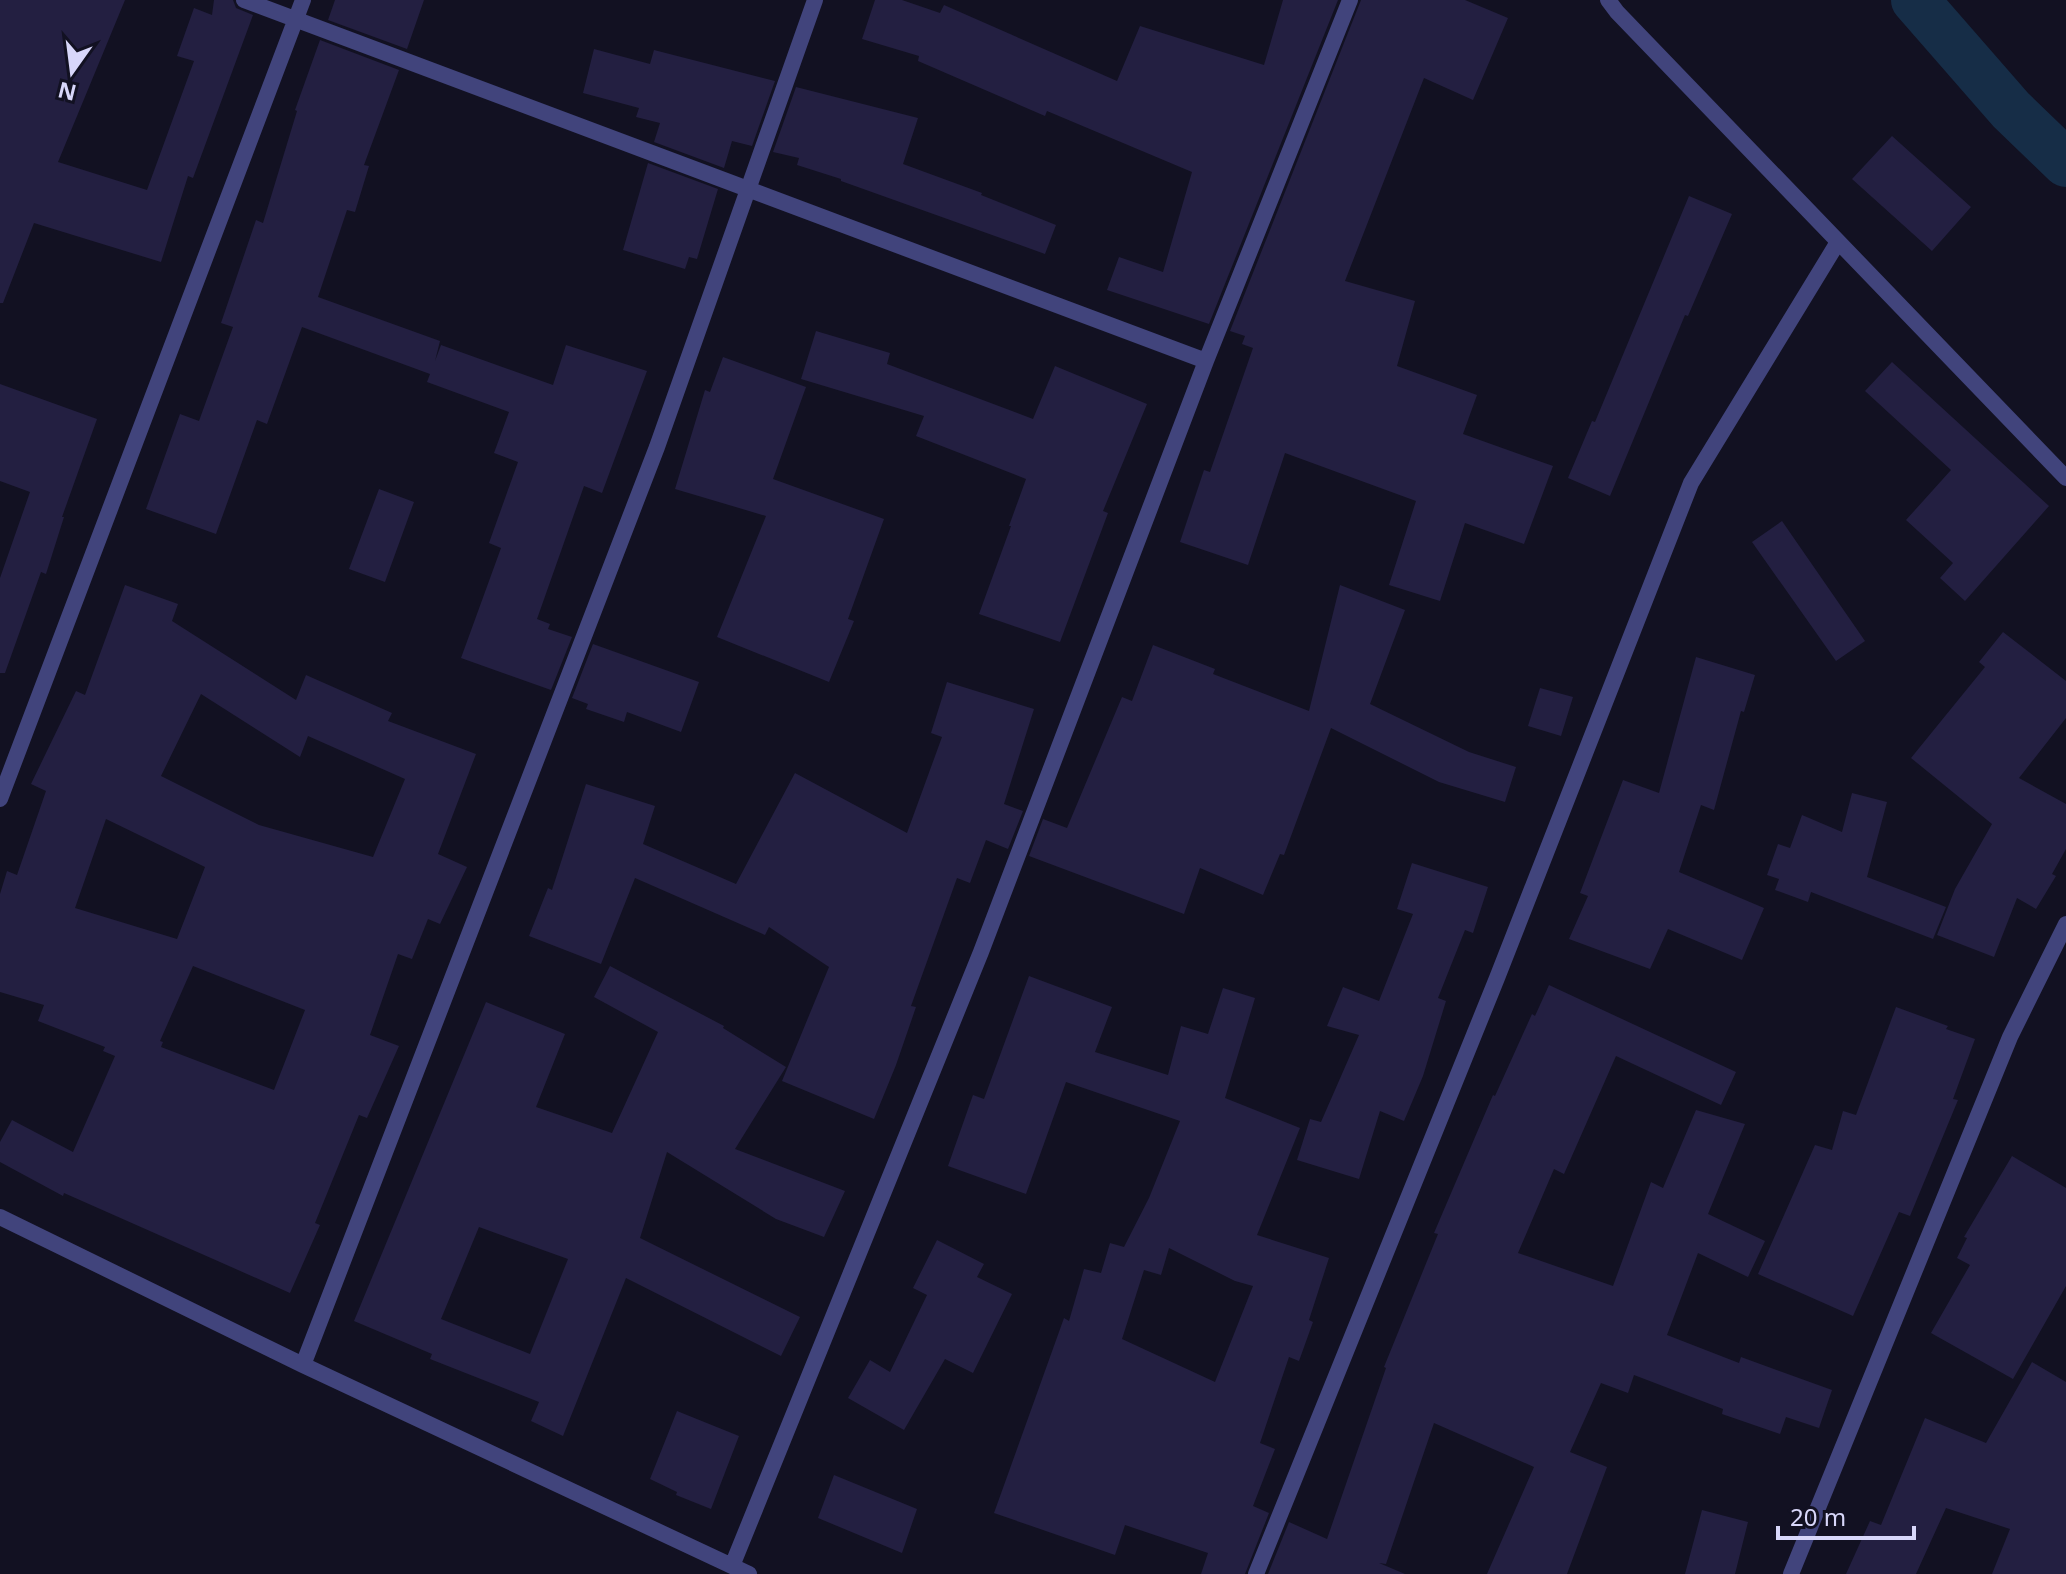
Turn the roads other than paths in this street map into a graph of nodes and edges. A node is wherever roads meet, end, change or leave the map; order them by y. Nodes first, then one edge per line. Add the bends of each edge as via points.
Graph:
1 (244, 0) edge
2 (303, 0) edge
3 (815, 0) edge
4 (1350, 0) edge
5 (1608, 0) edge
6 (295, 19) junction
7 (749, 189) junction
8 (1838, 242) junction
9 (1206, 361) junction
10 (2066, 478) edge
11 (0, 799) edge
12 (2066, 924) edge
13 (0, 1217) edge
14 (303, 1365) junction
15 (732, 1566) junction
16 (749, 1574) edge
17 (1256, 1574) edge
18 (1791, 1574) edge

1 - 6 street
2 - 6 street
3 - 7 street
4 - 9 street
5 - 8 street
6 - 7 street
6 - 11 street
7 - 9 street
7 - 14 street via 652,462
8 - 10 street
8 - 17 street via 1691,483
9 - 15 street via 981,952
12 - 18 street via 2010,1037
13 - 14 street
14 - 15 street
15 - 16 street

